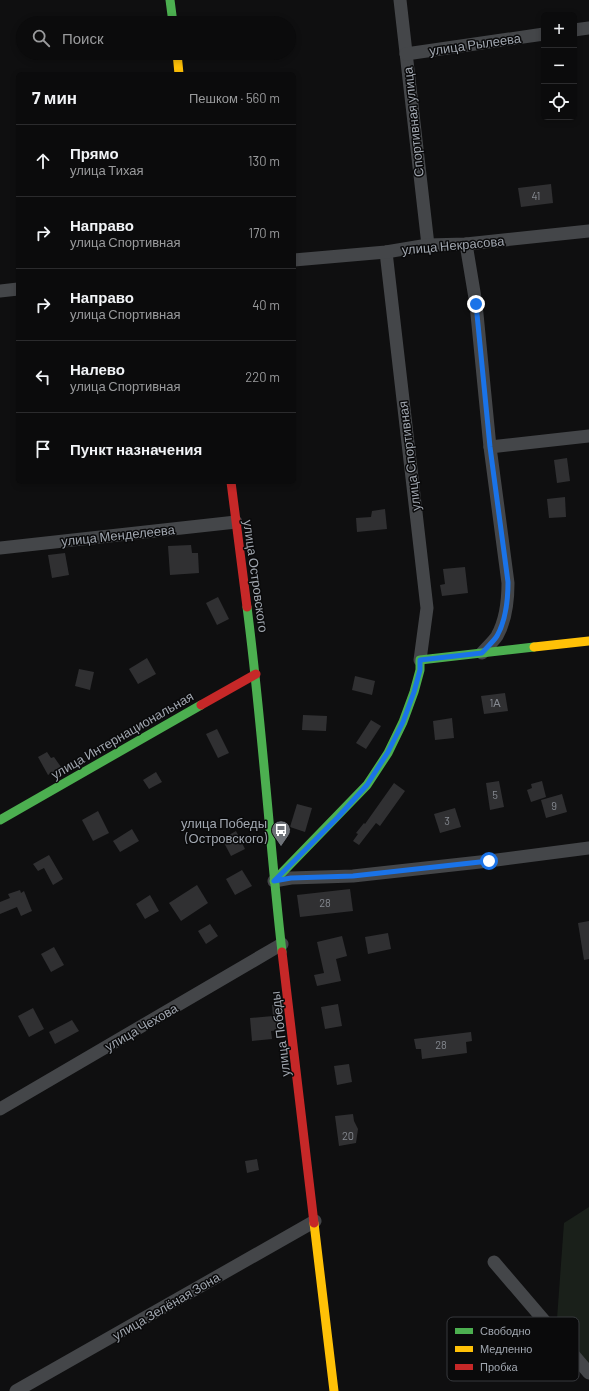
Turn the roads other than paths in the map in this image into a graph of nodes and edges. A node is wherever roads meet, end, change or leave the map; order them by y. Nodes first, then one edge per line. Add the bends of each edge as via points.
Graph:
1 (170, 0) edge
2 (400, 0) edge
3 (172, 16) edge
4 (589, 28) edge
5 (577, 30) edge
6 (541, 34) edge
7 (406, 54) junction
8 (178, 60) edge
9 (179, 72) edge
10 (589, 232) edge
11 (466, 244) junction
12 (428, 245) junction
13 (386, 252) junction
14 (296, 260) edge
15 (16, 290) edge
16 (0, 292) edge
17 (589, 436) edge
18 (490, 447) junction
19 (231, 484) edge
20 (236, 522) junction
21 (0, 548) edge
22 (589, 641) edge
23 (482, 653) junction
24 (420, 660) junction
25 (256, 674) junction
26 (0, 820) edge
27 (589, 848) edge
28 (274, 881) junction
29 (282, 944) junction
30 (0, 1109) edge
31 (315, 1221) junction
32 (494, 1262) dead end
33 (541, 1317) edge
34 (579, 1361) edge
35 (589, 1373) edge
36 (16, 1391) edge
37 (334, 1391) edge

1 - 3 main road
2 - 7 street, Спортивная улица
4 - 5 street
6 - 7 street, улица Рылеева
7 - 12 street, Спортивная улица
8 - 9 main road
10 - 11 street, улица Некрасова
11 - 12 street, улица Некрасова
11 - 18 street via 476,304
12 - 13 street, улица Некрасова
13 - 14 street, улица Некрасова
13 - 24 street, улица Спортивная via 427,608
15 - 16 street
17 - 18 street
18 - 23 street via 508,582 508,600 497,636
19 - 20 main road, улица Островского
20 - 21 street, улица Менделеева
20 - 25 main road, улица Островского
22 - 23 main road
23 - 24 main road
24 - 28 main road, улица Спортивная via 414,692 403,722 367,785
25 - 26 main road, улица Интернациональная
25 - 28 main road, улица Победы
27 - 28 street via 353,876
28 - 29 main road, улица Победы
29 - 30 street, улица Чехова
29 - 31 main road, улица Победы
31 - 36 street, улица Зелёная Зона
31 - 37 main road, улица Победы
32 - 33 street
34 - 35 street

